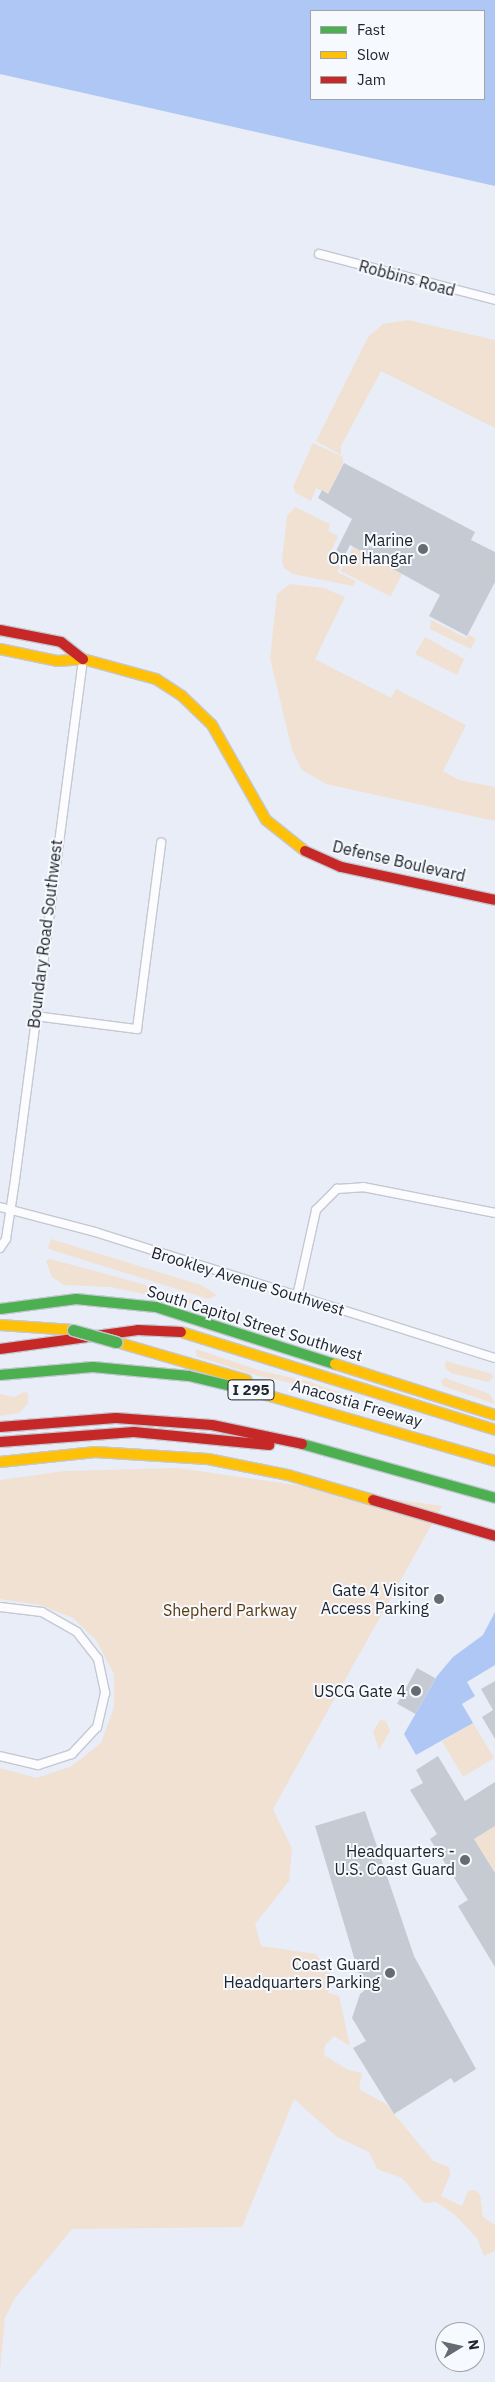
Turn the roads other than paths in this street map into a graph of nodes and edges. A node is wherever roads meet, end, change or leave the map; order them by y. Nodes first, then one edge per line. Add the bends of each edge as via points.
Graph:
1 (319, 254) dead end
2 (495, 300) edge
3 (0, 630) edge
4 (0, 649) edge
5 (83, 659) junction
6 (161, 842) dead end
7 (495, 900) edge
8 (35, 1016) junction
9 (0, 1207) edge
10 (9, 1209) junction
11 (495, 1213) edge
12 (0, 1248) edge
13 (297, 1296) junction
14 (0, 1309) edge
15 (0, 1325) edge
16 (0, 1349) edge
17 (495, 1358) edge
18 (0, 1375) edge
19 (495, 1415) edge
20 (0, 1427) edge
21 (495, 1430) edge
22 (0, 1442) edge
23 (495, 1454) edge
24 (495, 1461) edge
25 (0, 1462) edge
26 (390, 1470) junction
27 (495, 1498) edge
28 (495, 1536) edge
29 (0, 1607) edge
30 (0, 1756) edge

1 - 2 street, Robbins Road
3 - 5 main road via 61,642
4 - 5 main road via 57,661
5 - 7 main road, Defense Boulevard via 142,673 190,703 224,742 266,820 308,853 341,866
5 - 8 street, Boundary Road Southwest
6 - 8 street via 137,1030
8 - 10 street, Boundary Road Southwest
9 - 10 street, Brookley Avenue Southwest
10 - 12 street, Boundary Road Southwest via 6,1239
10 - 13 street, Brookley Avenue Southwest
11 - 13 street via 363,1187 337,1189 316,1210
13 - 17 street, Brookley Avenue Southwest
14 - 19 main road, South Capitol Street Southwest via 90,1299 156,1307
15 - 23 main road, bridge via 73,1330
16 - 21 main road via 138,1330 184,1332
18 - 24 main road, Anacostia Freeway / I 295 via 92,1367 189,1376 293,1401
20 - 26 main road via 91,1419 179,1421 276,1438
22 - 26 main road via 117,1432 188,1435 258,1443
25 - 28 main road via 87,1453 192,1456 288,1475
26 - 27 main road
29 - 30 street via 34,1610 57,1618 83,1637 98,1659 105,1693 100,1719 86,1742 56,1762 29,1765

